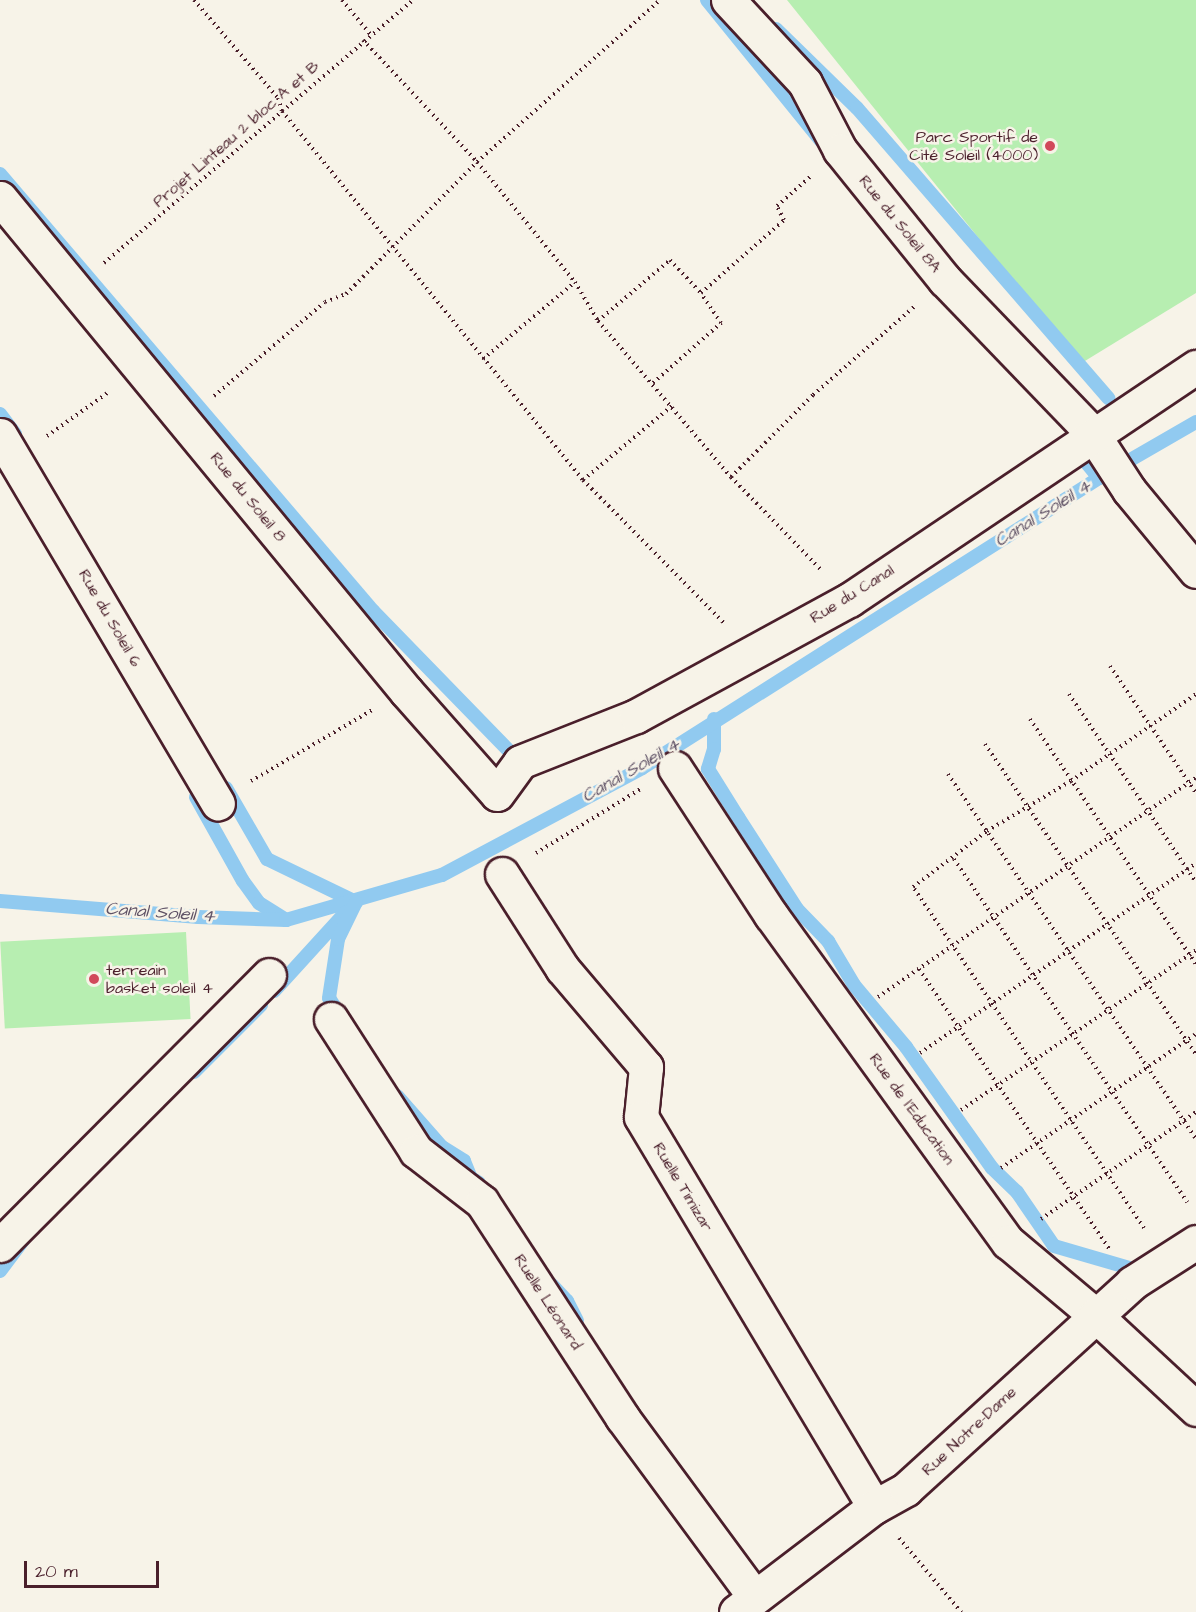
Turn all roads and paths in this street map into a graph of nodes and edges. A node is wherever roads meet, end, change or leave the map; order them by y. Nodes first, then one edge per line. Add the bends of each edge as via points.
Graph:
1 (194, 0) edge
2 (342, 0) edge
3 (412, 0) edge
4 (660, 0) edge
5 (728, 0) edge
6 (371, 35) junction
7 (363, 40) junction
8 (282, 111) junction
9 (840, 150) junction
10 (477, 162) junction
11 (0, 198) edge
12 (392, 243) junction
13 (945, 280) junction
14 (575, 282) junction
15 (76, 287) junction
16 (701, 293) junction
17 (598, 321) junction
18 (483, 359) junction
19 (1196, 367) edge
20 (142, 368) junction
21 (653, 383) junction
22 (673, 405) junction
23 (186, 420) junction
24 (1092, 433) junction
25 (8, 447) edge
26 (731, 477) junction
27 (582, 480) junction
28 (1196, 571) edge
29 (849, 600) junction
30 (752, 651) junction
31 (1110, 666) dead end
32 (406, 692) junction
33 (1068, 694) dead end
34 (1194, 695) edge
35 (1196, 703) edge
36 (1030, 719) dead end
37 (1151, 727) junction
38 (985, 744) dead end
39 (1110, 754) junction
40 (675, 768) joint
41 (948, 774) dead end
42 (1196, 778) edge
43 (1071, 781) junction
44 (1189, 783) junction
45 (1196, 793) edge
46 (497, 794) joint
47 (218, 803) joint
48 (1028, 809) junction
49 (1148, 811) junction
50 (987, 831) junction
51 (1110, 838) junction
52 (954, 858) junction
53 (1196, 863) edge
54 (1068, 867) junction
55 (1187, 869) junction
56 (502, 874) joint
57 (1196, 882) edge
58 (1029, 893) junction
59 (1149, 895) junction
60 (993, 917) junction
61 (1107, 924) junction
62 (952, 946) junction
63 (1196, 950) edge
64 (1068, 951) junction
65 (1189, 954) junction
66 (1196, 964) edge
67 (919, 969) junction
68 (269, 975) dead end
69 (1032, 975) junction
70 (1147, 983) junction
71 (992, 1003) junction
72 (1108, 1009) junction
73 (332, 1018) dead end
74 (846, 1018) junction
75 (958, 1027) junction
76 (1072, 1033) junction
77 (1196, 1034) edge
78 (1186, 1041) junction
79 (1196, 1055) edge
80 (1031, 1062) junction
81 (1148, 1067) junction
82 (887, 1075) junction
83 (998, 1085) junction
84 (1112, 1091) junction
85 (1196, 1112) edge
86 (1071, 1119) junction
87 (1184, 1120) junction
88 (929, 1132) junction
89 (1196, 1139) edge
90 (1037, 1143) junction
91 (1148, 1144) junction
92 (1107, 1173) junction
93 (969, 1189) junction
94 (1074, 1197) junction
95 (1190, 1206) dead end
96 (1008, 1242) junction
97 (1196, 1242) edge
98 (0, 1245) edge
99 (1166, 1261) junction
100 (1132, 1282) junction
101 (1095, 1315) junction
102 (1196, 1409) edge
103 (874, 1507) junction
104 (745, 1604) edge
105 (961, 1612) edge

1 - 8 path via 278,98
2 - 6 path
3 - 6 path, Projet Linteau 2 bloc A et B
4 - 10 path
5 - 9 street, Rue du Soleil 8A via 805,83
6 - 7 path, Projet Linteau 2 bloc A et B
7 - 8 path, Projet Linteau 2 bloc A et B
7 - 10 path
8 - 12 path
8 - 15 path, Projet Linteau 2 bloc A et B
9 - 13 street, Rue du Soleil 8A
9 - 16 path via 777,206 784,220
10 - 12 path
10 - 14 path
11 - 15 street, Rue du Soleil 8
12 - 18 path
12 - 23 path via 374,269 346,294 325,302
13 - 24 street, Rue du Soleil 8A
13 - 26 path via 820,388
14 - 17 path
14 - 18 path
15 - 20 street, Rue du Soleil 8
16 - 17 path via 670,260
16 - 21 path via 721,323
17 - 21 path
18 - 27 path
19 - 24 street, Rue du Canal
20 - 23 street, Rue du Soleil 8
20 - 25 path
21 - 22 path
22 - 26 path
22 - 27 path
23 - 32 street, Rue du Soleil 8
24 - 28 street, Rue du Soleil 8A via 1129,490
24 - 29 street, Rue du Canal
25 - 47 street, Rue du Soleil 6
26 - 29 path
27 - 30 path
29 - 30 street, Rue du Canal
30 - 46 street, Rue du Canal via 636,716 520,762
31 - 37 path
32 - 46 street, Rue du Soleil 8
32 - 47 path via 302,749
33 - 39 path
34 - 35 path
34 - 37 path
36 - 43 path
37 - 39 path
37 - 44 path
38 - 48 path
39 - 43 path
39 - 49 path
40 - 56 path
40 - 74 street, Rue de l'Education via 771,915
41 - 50 path
42 - 44 path
43 - 48 path
43 - 51 path
44 - 45 path
44 - 49 path
48 - 50 path
48 - 54 path
49 - 51 path
49 - 55 path
50 - 52 path
50 - 58 path
51 - 54 path
51 - 59 path
52 - 60 path
52 - 62 path via 913,886
53 - 55 path
54 - 58 path
54 - 61 path
55 - 57 path
55 - 59 path
56 - 103 street, Ruelle Timizar via 562,968 646,1067 641,1117
58 - 60 path
58 - 64 path
59 - 61 path
59 - 65 path
60 - 62 path
60 - 69 path
61 - 64 path
61 - 70 path
62 - 67 path
62 - 71 path
63 - 65 path
64 - 69 path
64 - 72 path
65 - 66 path
65 - 70 path
67 - 74 path
67 - 75 path
68 - 98 street
69 - 71 path
69 - 76 path
70 - 72 path
70 - 78 path
71 - 75 path
71 - 80 path
72 - 76 path
72 - 81 path
73 - 104 street, Ruelle Léonard via 416,1151 482,1202
74 - 82 street, Rue de l'Education
75 - 82 path
75 - 83 path
76 - 80 path
76 - 84 path
77 - 78 path
78 - 79 path
78 - 81 path
80 - 83 path
80 - 86 path
81 - 84 path
81 - 87 path
82 - 88 street, Rue de l'Education
83 - 88 path
83 - 90 path
84 - 86 path
84 - 91 path
85 - 87 path
86 - 90 path
86 - 92 path
87 - 89 path
87 - 91 path
88 - 93 street, Rue de l'Education
90 - 93 path
90 - 94 path
91 - 92 path
91 - 95 path
92 - 94 path
92 - 99 path
93 - 96 street, Rue de l'Education
94 - 96 path
94 - 100 path
96 - 101 street, Rue de l'Education
97 - 99 street, Rue Notre-Dame
99 - 100 street, Rue Notre-Dame
100 - 101 street, Rue Notre-Dame
101 - 102 street, Rue de l'Education
101 - 103 street, Rue Notre-Dame via 906,1489
103 - 104 street, Rue Notre-Dame
103 - 105 path

